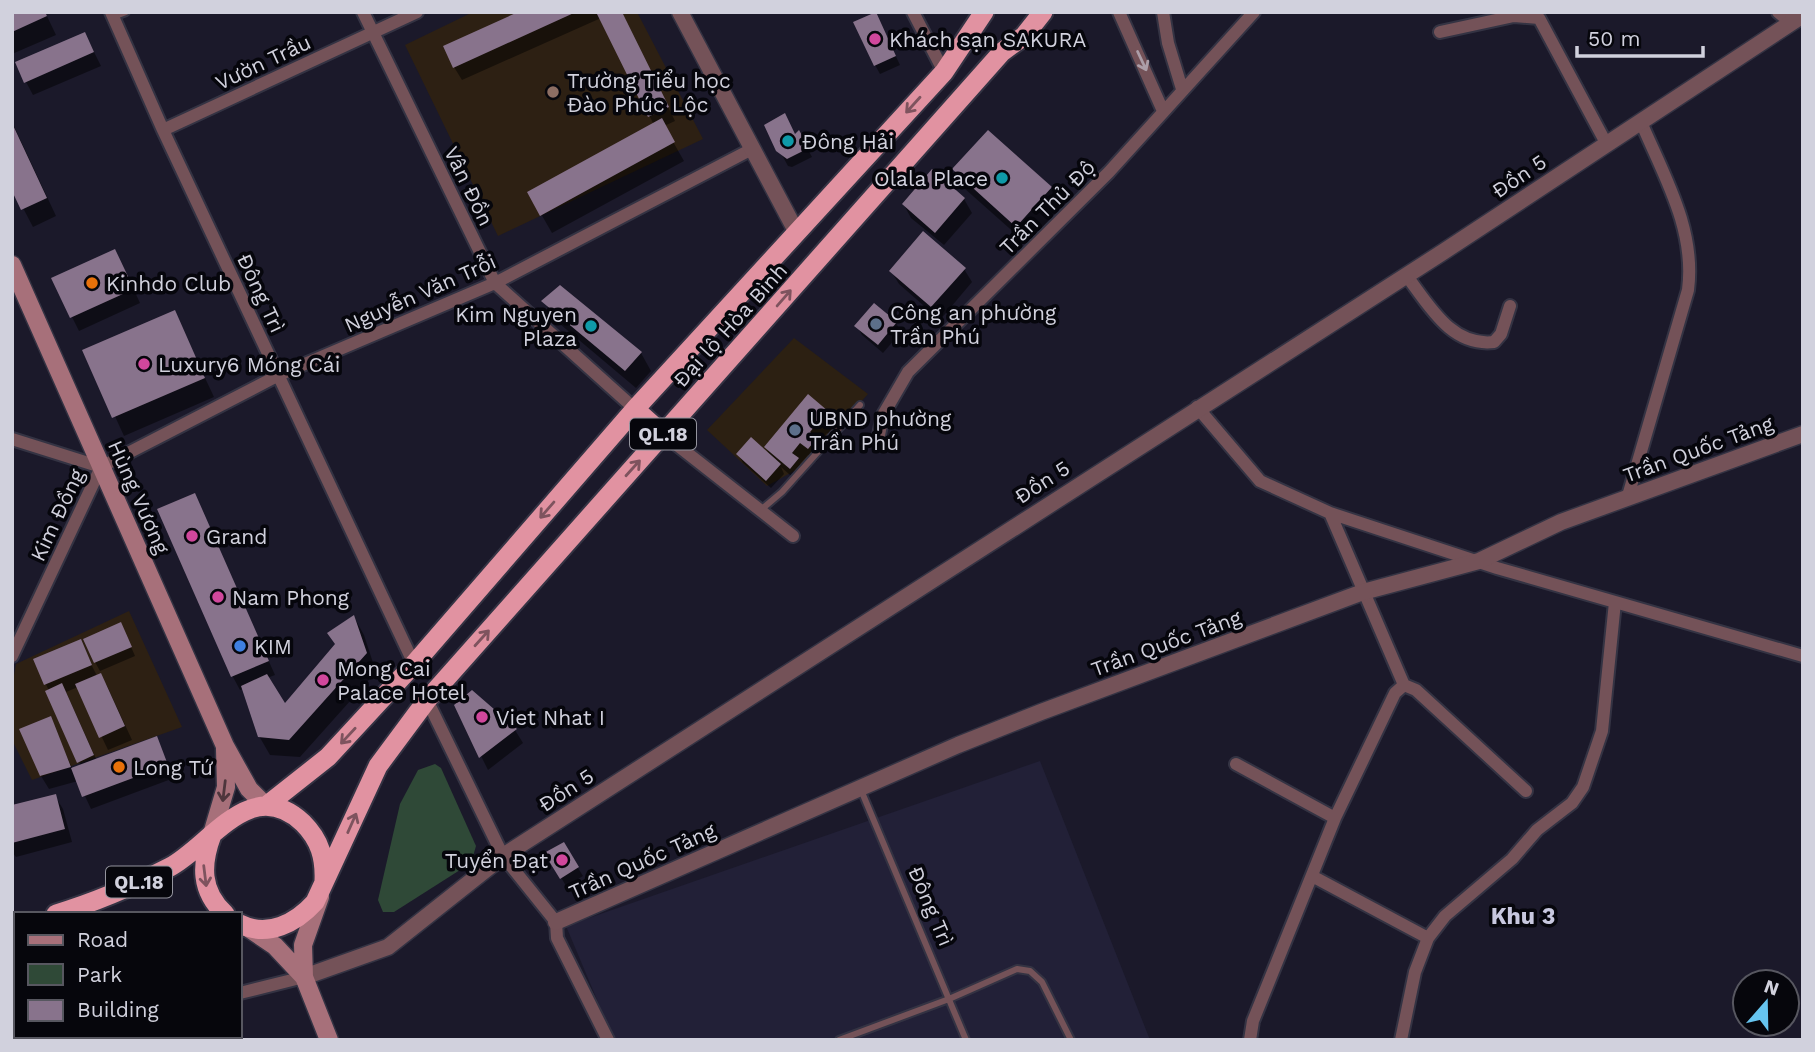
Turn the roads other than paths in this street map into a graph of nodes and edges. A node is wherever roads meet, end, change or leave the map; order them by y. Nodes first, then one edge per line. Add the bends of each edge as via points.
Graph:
1 (363, 12) edge
2 (417, 12) edge
3 (680, 12) edge
4 (913, 12) edge
5 (984, 12) edge
6 (1043, 12) edge
7 (1119, 12) edge
8 (1163, 12) edge
9 (1254, 12) edge
10 (117, 14) edge
11 (1790, 16) edge
12 (372, 32) junction
13 (1440, 32) dead end
14 (943, 72) junction
15 (1182, 89) junction
16 (1163, 111) junction
17 (1641, 122) junction
18 (163, 130) junction
19 (1606, 143) junction
20 (752, 149) junction
21 (794, 236) junction
22 (817, 261) junction
23 (12, 265) edge
24 (1406, 275) junction
25 (495, 283) junction
26 (1510, 306) dead end
27 (279, 375) junction
28 (860, 405) dead end
29 (1197, 407) junction
30 (635, 409) junction
31 (663, 434) junction
32 (1803, 434) edge
33 (879, 435) dead end
34 (12, 439) edge
35 (101, 467) junction
36 (1628, 496) junction
37 (762, 509) junction
38 (1330, 513) junction
39 (793, 536) dead end
40 (1479, 561) junction
41 (1363, 592) junction
42 (1615, 602) junction
43 (12, 656) edge
44 (1803, 656) edge
45 (414, 664) junction
46 (1404, 685) junction
47 (427, 700) junction
48 (225, 746) junction
49 (1236, 764) dead end
50 (860, 787) junction
51 (1527, 791) dead end
52 (265, 806) junction
53 (1335, 818) junction
54 (212, 834) junction
55 (503, 856) junction
56 (1312, 876) junction
57 (324, 886) junction
58 (62, 912) edge
59 (224, 912) edge
60 (556, 922) junction
61 (242, 926) edge
62 (1428, 938) junction
63 (304, 977) junction
64 (242, 992) edge
65 (949, 999) junction
66 (329, 1040) edge
67 (608, 1040) edge
68 (839, 1040) edge
69 (966, 1040) edge
70 (1071, 1040) edge
71 (1250, 1040) edge
72 (1401, 1040) edge

1 - 12 street, Vân Đồn
2 - 12 street, Vườn Trầu
3 - 20 street
4 - 14 street
5 - 14 highway, Đại lộ Hòa Bình / QL.18
6 - 22 highway, Đại lộ Hòa Bình / QL.18
7 -> 16 street
8 - 15 street
9 - 15 street, Trần Thủ Độ
10 - 18 street, Đông Trì
11 - 17 street, Đồn 5
12 - 18 street, Vườn Trầu
12 - 25 street, Vân Đồn
13 - 19 street via 1514,16 1539,18
14 -> 21 highway, Đại lộ Hòa Bình / QL.18
15 - 16 street, Trần Thủ Độ
16 - 33 street, Trần Thủ Độ via 1109,172 908,372 883,415
17 - 19 street, Đồn 5
17 - 36 street via 1685,225 1691,265 1688,290
18 - 27 street, Đông Trì
19 - 24 street, Đồn 5
20 - 21 street
20 - 25 street, Nguyễn Văn Trỗi
21 - 22 highway
21 - 30 highway, Đại lộ Hòa Bình / QL.18
31 -> 22 highway, Đại lộ Hòa Bình / QL.18
23 - 35 main road, Hùng Vương
24 - 26 street via 1439,320 1452,331 1483,343 1494,342 1501,334
24 - 29 street, Đồn 5
25 - 27 street, Nguyễn Văn Trỗi
25 - 30 street, Vân Đồn
27 - 35 street, Nguyễn Văn Trỗi
27 - 45 street, Đông Trì
28 - 37 lane
29 - 38 street via 1260,481
29 - 55 street, Đồn 5
30 - 31 highway
30 -> 45 highway, Đại lộ Hòa Bình / QL.18
31 - 37 street
47 -> 31 highway, Đại lộ Hòa Bình / QL.18
32 - 36 street, Trần Quốc Tảng
34 - 35 street
35 - 43 street, Kim Đồng
35 - 48 main road, Hùng Vương
36 - 40 street, Trần Quốc Tảng
37 - 39 street
38 - 40 street
38 - 41 street
40 - 41 street, Trần Quốc Tảng
40 - 42 street
41 - 46 street
41 - 50 street, Trần Quốc Tảng via 1041,712
42 - 44 street
42 - 62 street via 1602,731 1583,787 1572,803 1445,916
45 - 47 highway
45 -> 52 highway, Đại lộ Hòa Bình / QL.18 via 328,757
46 - 51 street via 1416,690
46 - 53 street via 1395,693
47 - 55 street
57 -> 47 highway, Đại lộ Hòa Bình / QL.18 via 378,766
48 - 52 main road, Hùng Vương via 249,789
48 -> 54 main road via 226,787
49 - 53 street
50 - 60 street, Trần Quốc Tảng
50 - 65 lane, Đông Trì
52 - 54 highway, Đại lộ Hòa Bình via 235,816
52 - 57 highway via 299,819 312,832 321,848
53 - 56 street
54 - 58 highway, QL.18 via 174,865 98,901
54 -> 59 highway via 203,872 207,890
55 - 60 street
55 - 63 street, Đồn 5 via 388,947
56 - 62 street
56 - 71 street
57 - 61 highway, Đại lộ Hòa Bình via 302,916 286,925 267,929
57 - 63 main road via 303,945
60 - 67 street via 557,938
61 - 63 main road via 275,946
62 - 72 street via 1415,972
63 - 64 street
63 - 66 main road
65 - 68 lane
65 - 69 lane, Đông Trì
65 - 70 lane via 1017,969 1030,971 1042,982

